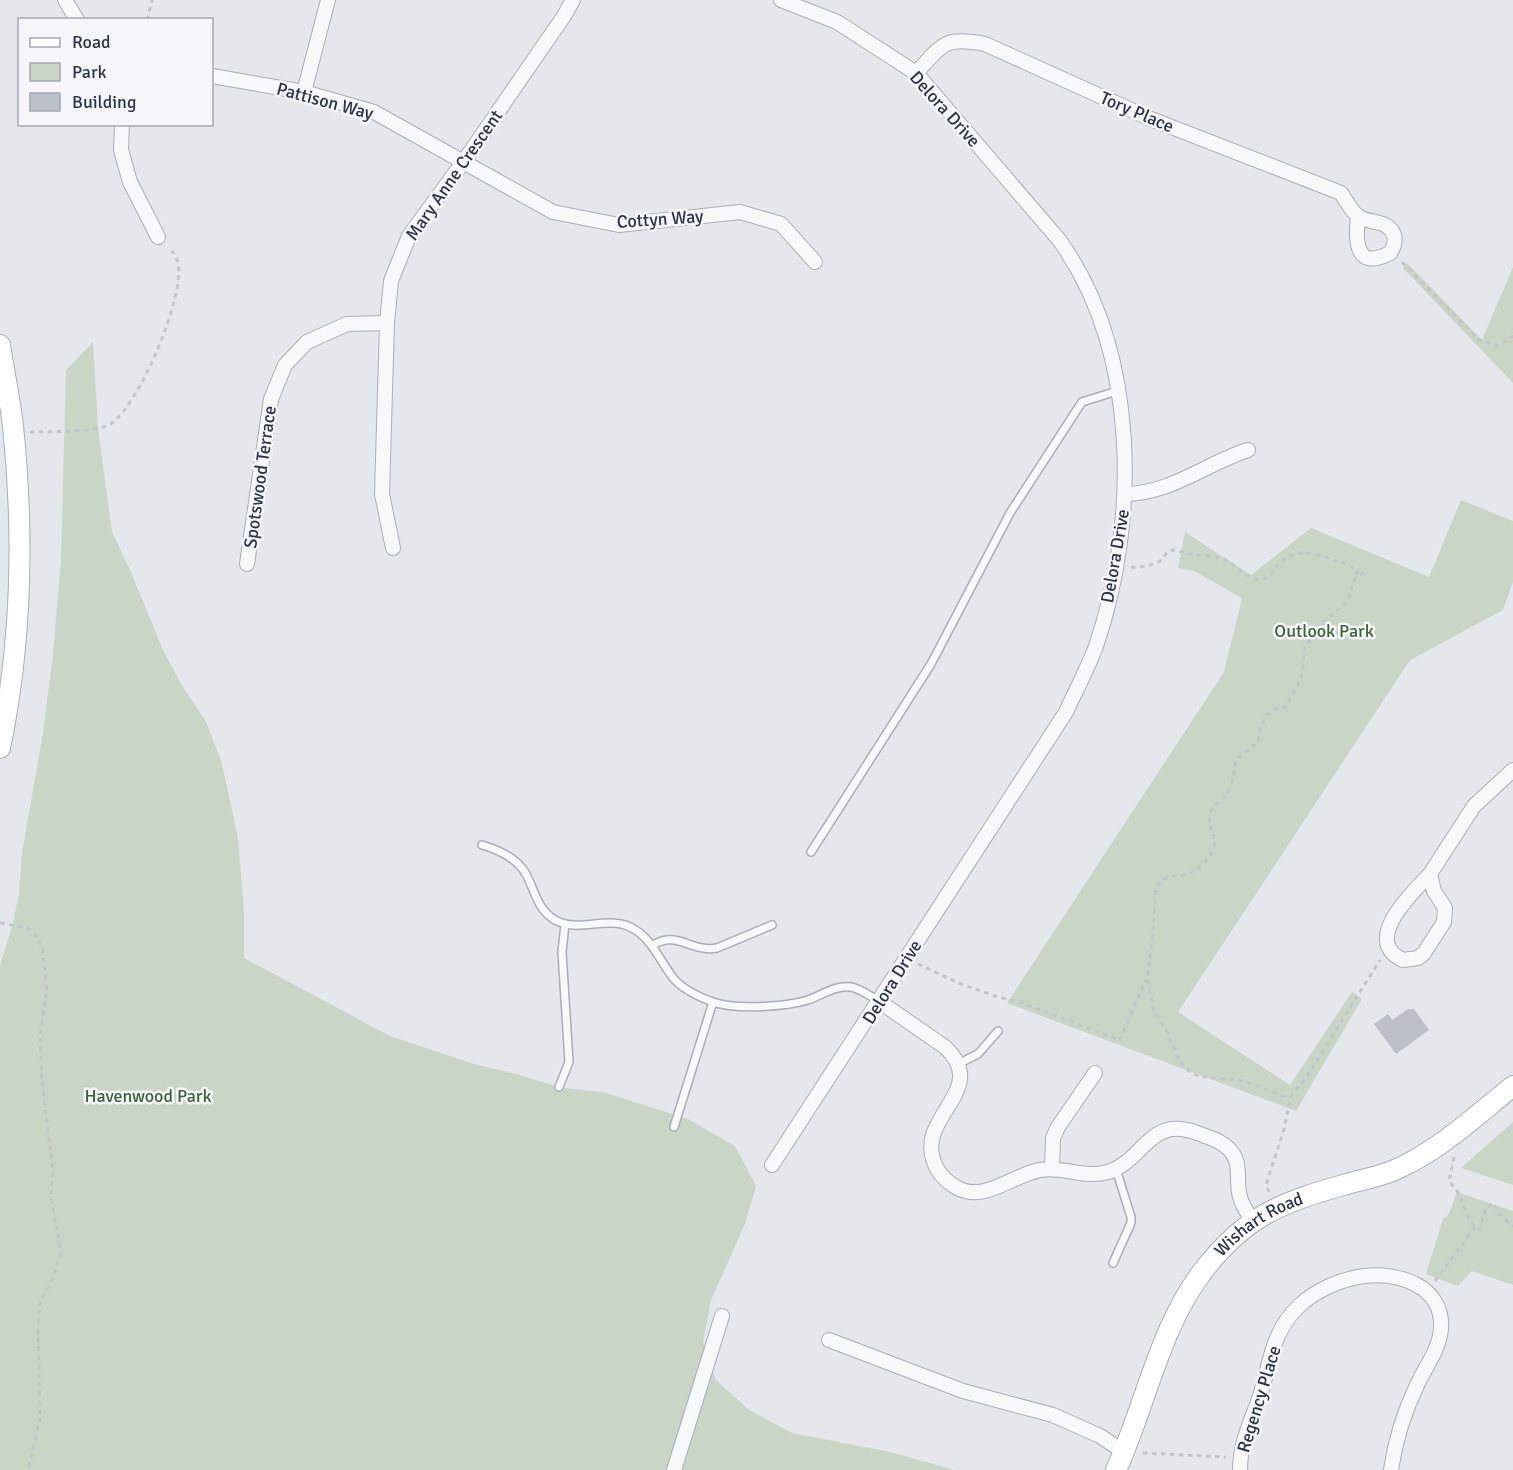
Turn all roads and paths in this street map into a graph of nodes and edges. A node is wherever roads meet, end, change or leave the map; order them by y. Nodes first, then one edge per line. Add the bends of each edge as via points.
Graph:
1 (65, 0) edge
2 (152, 0) edge
3 (328, 0) edge
4 (573, 0) edge
5 (781, 0) edge
6 (76, 18) edge
7 (148, 18) edge
8 (916, 73) junction
9 (213, 76) edge
10 (304, 92) junction
11 (122, 126) edge
12 (464, 161) junction
13 (1358, 217) junction
14 (158, 237) joint
15 (1390, 253) junction
16 (815, 262) dead end
17 (387, 323) junction
18 (1513, 336) edge
19 (0, 345) edge
20 (1117, 391) junction
21 (13, 433) junction
22 (1248, 450) dead end
23 (1125, 494) junction
24 (393, 548) dead end
25 (1117, 563) junction
26 (247, 564) dead end
27 (1364, 573) dead end
28 (1358, 575) junction
29 (0, 748) edge
30 (1513, 770) edge
31 (482, 845) dead end
32 (811, 852) dead end
33 (1430, 874) junction
34 (0, 923) edge
35 (565, 924) junction
36 (772, 925) dead end
37 (652, 946) junction
38 (1390, 952) junction
39 (906, 959) junction
40 (1147, 978) junction
41 (712, 1002) junction
42 (880, 1002) junction
43 (998, 1031) dead end
44 (958, 1064) junction
45 (1095, 1072) dead end
46 (1513, 1086) edge
47 (559, 1087) dead end
48 (1291, 1096) junction
49 (674, 1127) dead end
50 (1448, 1138) junction
51 (772, 1166) dead end
52 (1052, 1169) junction
53 (1116, 1169) junction
54 (1276, 1207) junction
55 (1252, 1221) junction
56 (1513, 1221) edge
57 (1511, 1226) edge
58 (1475, 1227) junction
59 (1113, 1263) dead end
60 (1427, 1291) junction
61 (722, 1316) dead end
62 (829, 1340) dead end
63 (1124, 1452) junction
64 (1240, 1464) edge
65 (28, 1470) edge
66 (674, 1470) edge
67 (1116, 1470) edge
68 (1391, 1470) edge

1 - 6 street
2 - 7 path
3 - 10 street
4 - 12 street, Mary Anne Crescent
5 - 8 street, Delora Drive via 837,22
8 - 13 street, Tory Place via 941,46 962,40 985,44 1151,119 1341,193
8 - 20 street, Delora Drive via 1072,257 1099,313
9 - 10 street, Pattison Way
10 - 12 street, Pattison Way via 374,112
11 - 14 street via 120,150 130,182
12 - 16 street, Cottyn Way via 553,212 619,225 740,212 781,224
12 - 17 street, Mary Anne Crescent via 409,236 392,281
13 - 15 street via 1390,228 1395,238
13 - 15 street via 1356,239 1364,256 1373,259
14 - 21 path via 175,255 178,280 163,335 124,410 98,429
15 - 18 path via 1479,340 1498,346
17 - 24 street, Mary Anne Crescent via 382,494
17 - 26 street, Spotswood Terrace via 347,324 307,342 285,365 271,399
19 - 21 street
20 - 23 street, Delora Drive via 1124,442
20 - 32 lane via 1082,402 1010,513 930,664
21 - 29 street via 20,519 17,629
22 - 23 street via 1155,491
23 - 25 street, Delora Drive
25 - 28 path via 1144,567 1160,561 1172,549 1227,561 1245,574 1261,579 1289,557 1311,552 1344,561
25 - 39 street, Delora Drive via 1096,646 1066,712
27 - 28 path
28 - 40 path via 1350,584 1348,601 1320,625 1318,633 1305,645 1300,680 1285,707 1271,710 1260,725 1258,742 1237,759 1230,790 1212,808 1210,828 1215,843 1209,858 1191,872 1171,875 1159,883
30 - 33 street via 1474,806
31 - 35 lane via 518,863 539,904
33 - 38 street via 1407,899 1387,930
33 - 38 street via 1434,891 1445,908 1444,922 1418,958 1403,960
34 - 65 path via 27,928 42,946 47,990 39,1035 53,1171 51,1196 61,1253 40,1301 40,1419
35 - 37 lane via 631,927
35 - 47 lane via 562,952 569,1062
36 - 37 lane via 708,950 667,938
37 - 41 lane via 676,980
38 - 48 path via 1381,958
39 - 40 path via 961,984 1120,1040
39 - 42 street, Delora Drive
40 - 48 path via 1154,1011 1180,1062 1189,1071 1207,1078 1245,1081
41 - 42 lane via 737,1007 794,1003 849,987
41 - 49 lane
42 - 44 street via 945,1047
42 - 51 street, Delora Drive
43 - 44 lane via 978,1054
44 - 52 street via 959,1088 932,1135 931,1155 940,1174 966,1192 990,1190 1031,1172
45 - 52 street via 1053,1138
46 - 50 street, Wishart Road
48 - 54 path via 1266,1185
50 - 54 street, Wishart Road via 1399,1169
50 - 58 path via 1457,1145 1449,1181 1460,1194
52 - 53 street via 1091,1174
53 - 55 street via 1162,1130 1177,1128 1212,1138 1236,1160 1240,1198
53 - 59 lane via 1131,1223
54 - 55 street, Wishart Road
55 - 63 street, Wishart Road via 1227,1242 1201,1273 1174,1320
56 - 57 path
57 - 58 path via 1493,1203 1485,1211 1480,1230
58 - 60 path
60 - 64 street, Regency Place via 1397,1278 1363,1276 1322,1289 1299,1305 1271,1352 1245,1434
60 - 68 street via 1440,1312 1441,1329 1412,1398
61 - 66 street
62 - 63 street via 963,1391 1053,1415
63 - 64 path
63 - 67 street, Wishart Road

